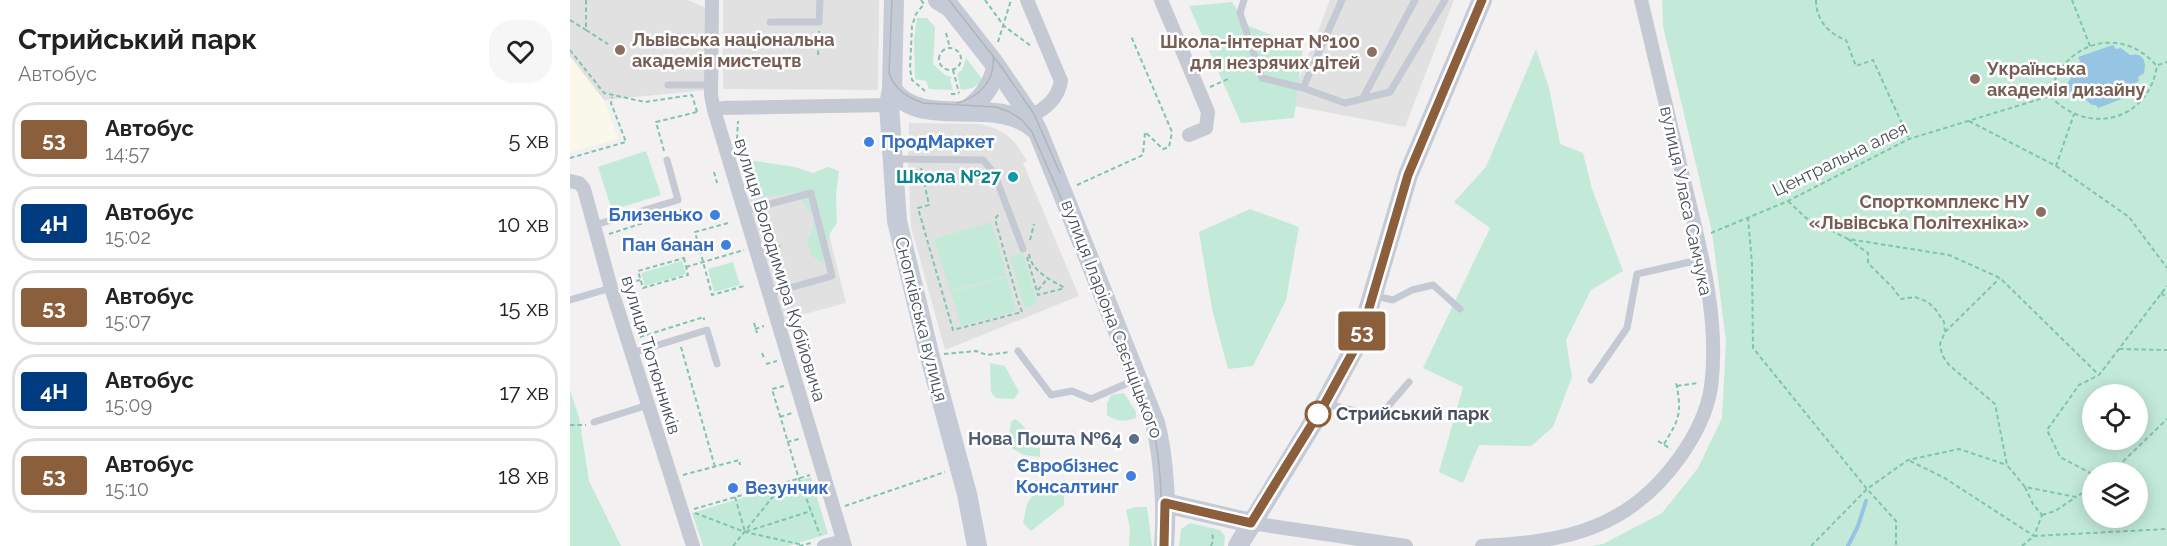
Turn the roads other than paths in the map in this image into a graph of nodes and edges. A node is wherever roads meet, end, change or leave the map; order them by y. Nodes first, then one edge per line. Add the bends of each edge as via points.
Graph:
1 (712, 0) edge
2 (820, 0) edge
3 (1027, 0) edge
4 (1161, 0) edge
5 (1244, 0) edge
6 (1342, 0) edge
7 (1415, 0) edge
8 (1445, 0) edge
9 (1641, 0) edge
10 (933, 2) edge
11 (1479, 3) edge
12 (894, 10) edge
13 (770, 22) dead end
14 (996, 67) junction
15 (668, 85) dead end
16 (711, 85) junction
17 (1303, 88) junction
18 (890, 97) junction
19 (1363, 98) junction
20 (963, 99) junction
21 (714, 110) junction
22 (1034, 124) junction
23 (1189, 135) dead end
24 (893, 159) junction
25 (667, 160) road end
26 (570, 181) edge
27 (744, 211) junction
28 (595, 225) junction
29 (1026, 250) road end
30 (1703, 260) junction
31 (615, 287) junction
32 (768, 294) junction
33 (1372, 296) junction
34 (570, 300) edge
35 (1460, 309) dead end
36 (1018, 351) road end
37 (632, 353) junction
38 (717, 364) dead end
39 (1138, 378) junction
40 (1591, 380) dead end
41 (1409, 382) dead end
42 (1325, 403) junction
43 (648, 405) junction
44 (594, 422) dead end
45 (1165, 503) junction
46 (1251, 523) junction
47 (823, 543) edge
48 (844, 543) edge
49 (693, 546) edge
50 (977, 546) edge
51 (1164, 546) edge
52 (1238, 546) edge
53 (1406, 546) edge
54 (1482, 546) edge

1 - 16 street, вулиця Володимира Кубійовича
2 - 13 lane via 819,22
3 - 22 street via 1061,81 1055,99 1041,111
4 - 23 street via 1208,112 1206,128
5 - 17 lane via 1240,13 1262,78
6 - 17 lane
7 - 19 lane
8 - 19 lane via 1390,92
9 - 30 street, вулиця Уласа Самчука
10 - 12 main road
10 - 14 main road, вулиця Іларіона Свєнціцького
11 - 33 main road via 1408,175
12 - 18 main road, Снопківська вулиця
14 - 20 main road via 981,98
14 - 22 main road, вулиця Іларіона Свєнціцького
15 - 16 lane
16 - 21 street, вулиця Володимира Кубійовича
17 - 19 lane via 1345,103
18 - 20 main road via 925,110
18 - 21 street
18 - 24 main road, Снопківська вулиця
20 - 22 main road
21 - 27 street, вулиця Володимира Кубійовича
22 - 39 main road, вулиця Іларіона Свєнціцького
24 - 29 lane via 983,160 994,173
24 - 50 main road, Снопківська вулиця via 897,221 968,494
25 - 28 lane via 678,200
26 - 28 street, вулиця Тютюнників via 584,189
27 - 32 street, вулиця Володимира Кубійовича
27 - 32 lane via 811,193 832,276
28 - 31 street, вулиця Тютюнників
30 - 40 lane via 1637,274 1627,328
30 - 54 street, вулиця Уласа Самчука via 1711,320 1711,386 1695,434 1668,475 1636,505 1581,532
31 - 34 lane
31 - 37 street, вулиця Тютюнників
32 - 48 street, вулиця Володимира Кубійовича
33 - 35 lane via 1393,300 1433,285
33 - 42 main road via 1360,339
36 - 39 lane via 1050,395 1072,391 1091,399
37 - 38 lane via 707,330
37 - 43 street, вулиця Тютюнників
39 - 45 main road, вулиця Іларіона Свєнціцького via 1160,439
41 - 42 lane via 1379,417
42 - 46 main road
43 - 44 lane
43 - 49 street, вулиця Тютюнників
45 - 46 main road
45 - 51 main road, вулиця Іларіона Свєнціцького
46 - 52 main road
46 - 53 street
47 - 48 street

